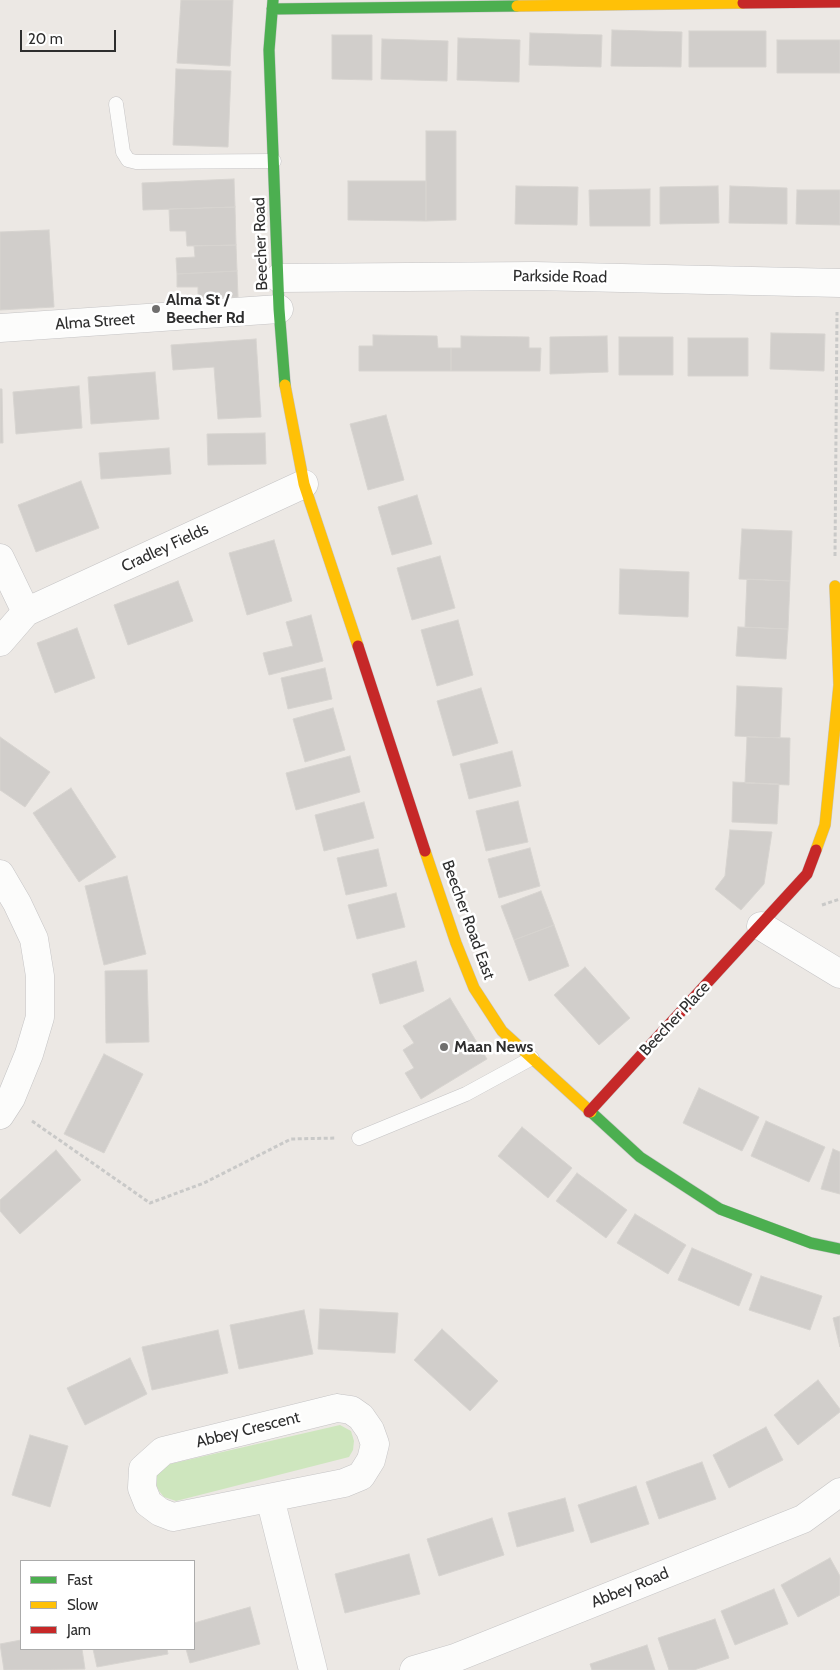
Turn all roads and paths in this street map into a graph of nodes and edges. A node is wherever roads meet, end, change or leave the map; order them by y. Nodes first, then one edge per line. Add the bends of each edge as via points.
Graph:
1 (732, 2) edge
2 (840, 2) edge
3 (272, 4) edge
4 (116, 104) dead end
5 (274, 161) junction
6 (280, 278) junction
7 (838, 283) edge
8 (279, 309) junction
9 (0, 328) edge
10 (304, 484) junction
11 (0, 558) edge
12 (835, 586) joint
13 (26, 612) junction
14 (0, 642) edge
15 (840, 685) edge
16 (0, 874) edge
17 (761, 926) junction
18 (840, 974) edge
19 (532, 1058) junction
20 (5, 1107) edge
21 (589, 1112) junction
22 (359, 1138) joint
23 (840, 1248) edge
24 (840, 1492) edge
25 (270, 1498) junction
26 (313, 1670) edge
27 (414, 1670) edge

1 - 2 street
1 - 3 street
3 - 5 street, Beecher Road via 269,50
4 - 5 lane via 123,152 128,160
5 - 6 street, Beecher Road
6 - 7 street, Parkside Road via 534,276
6 - 8 street, Beecher Road
7 - 12 path
8 - 9 street, Alma Street
8 - 10 street, Beecher Road via 286,394
10 - 13 street, Cradley Fields
10 - 19 street, Beecher Road East via 456,943 474,988 502,1031
11 - 13 street
12 - 15 street, Beecher Place
13 - 14 street, Cradley Fields
15 - 17 street, Beecher Place via 825,825 807,874
16 - 20 street via 34,939 40,976 40,1017 29,1054
17 - 18 street
17 - 21 street, Beecher Place
19 - 21 street, Beecher Road East
19 - 22 lane via 466,1094
20 - 22 path via 32,1121 150,1203 204,1183 291,1139
21 - 23 street, Beecher Road East via 640,1157 720,1209 811,1243
24 - 27 street, Abbey Road via 803,1519 455,1658
25 - 25 street, Abbey Crescent via 172,1517 148,1503 142,1488 143,1469 163,1451 337,1408 351,1410 361,1417 375,1444 371,1460 361,1476 344,1483
25 - 26 street

